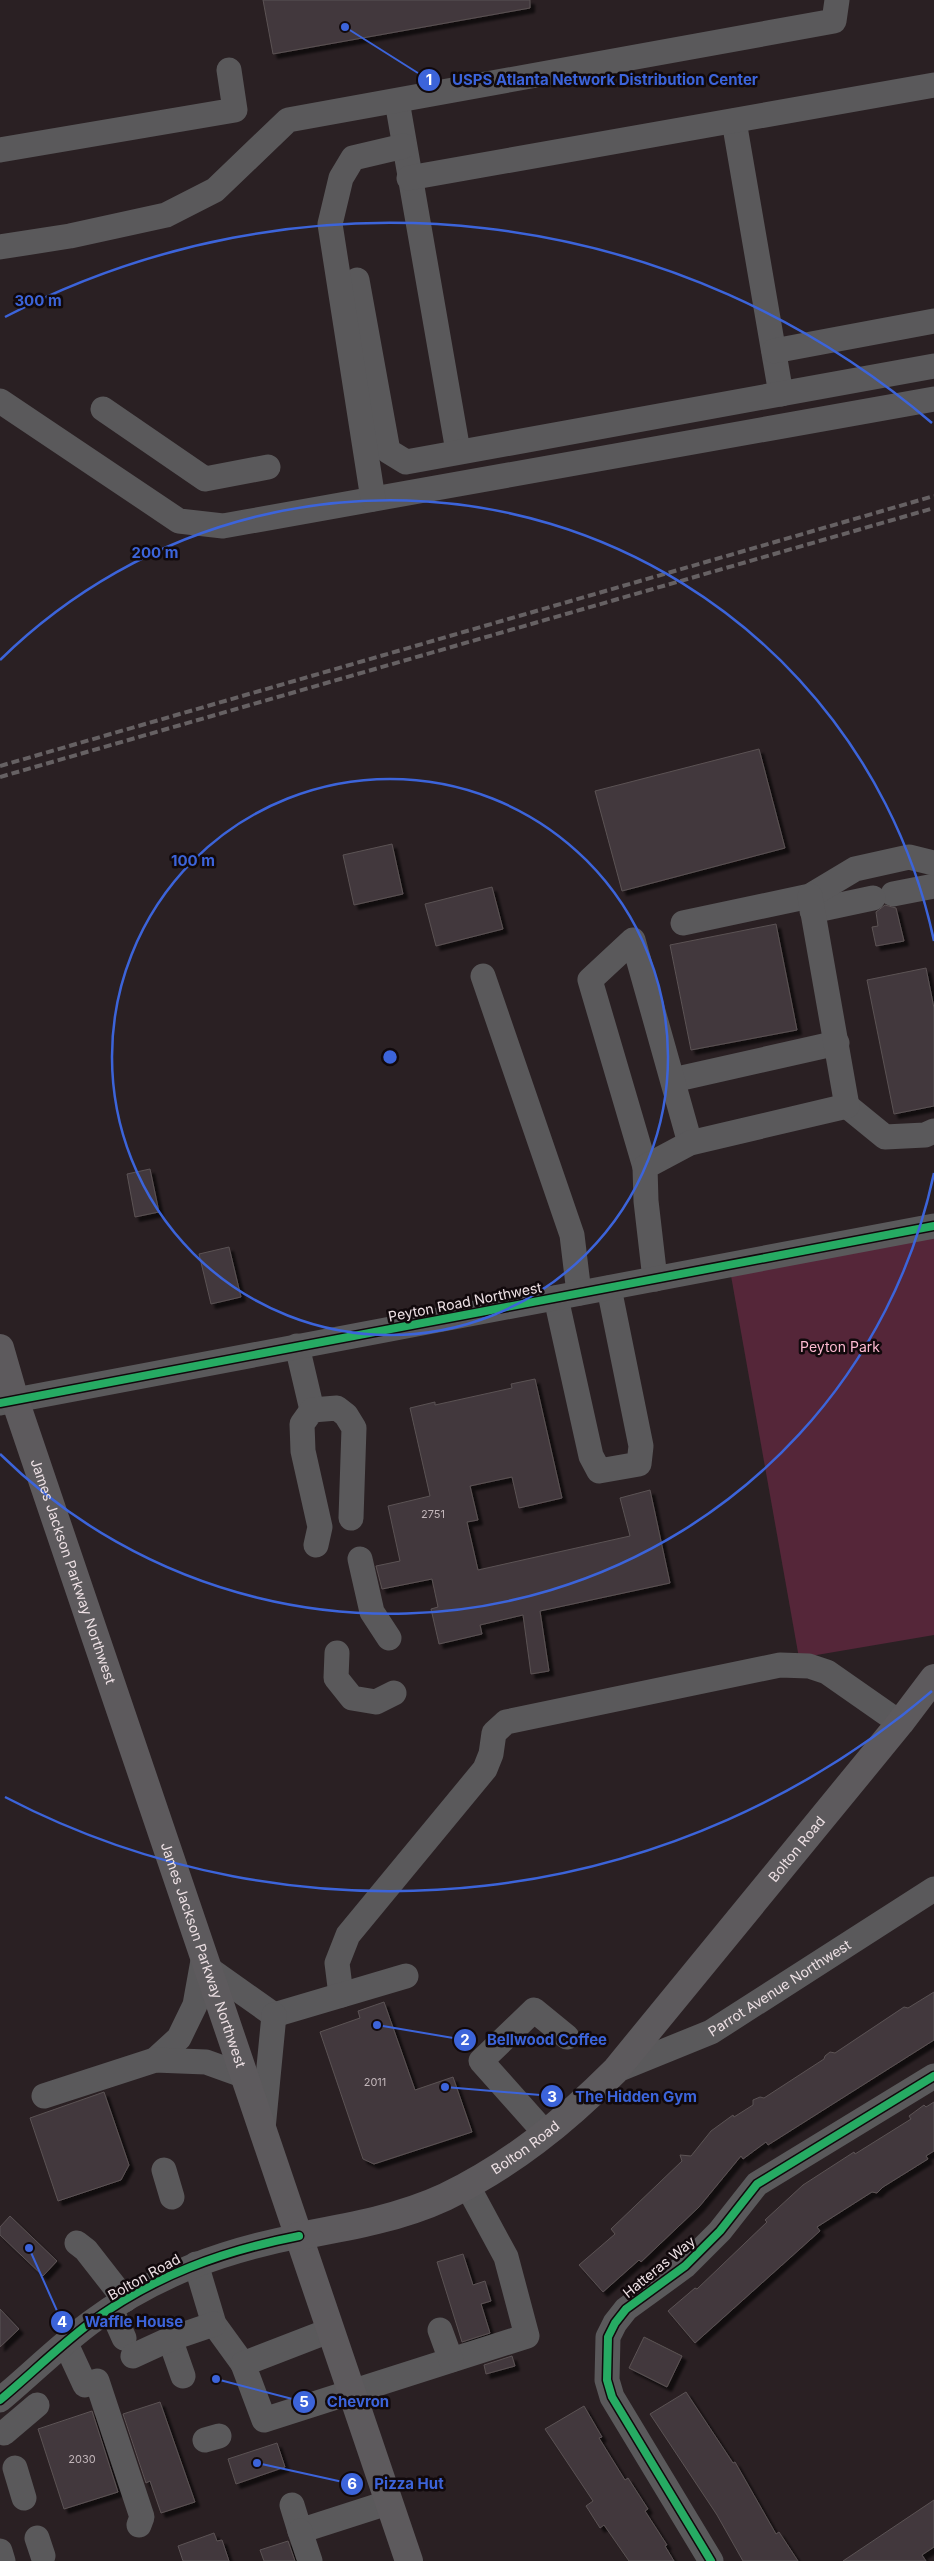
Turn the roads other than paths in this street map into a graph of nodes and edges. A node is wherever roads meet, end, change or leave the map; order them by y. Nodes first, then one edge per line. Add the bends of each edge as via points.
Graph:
1 (837, 0) edge
2 (229, 70) dead end
3 (934, 85) edge
4 (397, 101) junction
5 (734, 121) junction
6 (404, 146) junction
7 (0, 150) edge
8 (410, 178) junction
9 (0, 247) edge
10 (357, 280) dead end
11 (934, 321) edge
12 (774, 351) junction
13 (934, 366) edge
14 (781, 394) junction
15 (934, 399) edge
16 (0, 401) edge
17 (103, 409) dead end
18 (458, 452) junction
19 (268, 467) dead end
20 (373, 499) junction
21 (934, 863) edge
22 (934, 886) edge
23 (811, 904) junction
24 (683, 923) dead end
25 (483, 976) dead end
26 (837, 1043) junction
27 (673, 1080) junction
28 (847, 1106) junction
29 (934, 1131) edge
30 (690, 1142) junction
31 (645, 1167) junction
32 (934, 1226) edge
33 (655, 1279) junction
34 (609, 1288) junction
35 (568, 1295) junction
36 (297, 1346) junction
37 (0, 1348) edge
38 (8, 1401) edge
39 (312, 1410) junction
40 (351, 1518) dead end
41 (316, 1545) dead end
42 (360, 1559) dead end
43 (389, 1638) dead end
44 (337, 1653) dead end
45 (934, 1678) edge
46 (394, 1693) dead end
47 (900, 1723) junction
48 (934, 1889) edge
49 (206, 1962) junction
50 (406, 1976) dead end
51 (341, 1995) junction
52 (274, 2015) junction
53 (567, 2037) dead end
54 (155, 2060) junction
55 (615, 2070) junction
56 (245, 2076) junction
57 (934, 2076) edge
58 (44, 2096) dead end
59 (263, 2129) junction
60 (546, 2134) junction
61 (164, 2170) dead end
62 (467, 2185) junction
63 (172, 2198) dead end
64 (299, 2236) junction
65 (89, 2244) dead end
66 (196, 2264) junction
67 (118, 2304) junction
68 (214, 2324) junction
69 (331, 2330) junction
70 (440, 2330) dead end
71 (170, 2339) junction
72 (66, 2344) junction
73 (450, 2360) junction
74 (244, 2364) junction
75 (184, 2376) dead end
76 (352, 2390) junction
77 (0, 2400) edge
78 (36, 2405) dead end
79 (4, 2433) dead end
80 (390, 2502) junction
81 (292, 2505) dead end
82 (139, 2525) dead end
83 (300, 2531) junction
84 (0, 2551) edge
85 (3, 2561) edge
86 (310, 2561) edge
87 (409, 2561) edge
88 (711, 2561) edge

1 - 4 street via 834,21
2 - 7 street via 235,110
3 - 5 street
4 - 6 street
4 - 9 street via 288,120 215,190 166,215
5 - 8 street
5 - 12 street
6 - 8 street
6 - 20 street via 354,158 341,178 330,224
8 - 18 street
10 - 18 street via 388,451 406,462
11 - 12 street
12 - 14 street
13 - 14 street
14 - 18 street
15 - 20 street
16 - 20 street via 178,521 224,526
17 - 19 street via 205,479
21 - 23 street via 909,857 856,869
22 - 23 street via 883,896
23 - 24 street
23 - 26 street
25 - 35 street via 572,1235
26 - 27 street
26 - 28 street
27 - 30 street
27 - 31 street via 633,940 590,980
28 - 29 street via 885,1137 925,1135
28 - 30 street
30 - 31 street
31 - 33 street
32 - 33 street, Peyton Road Northwest
33 - 34 street, Peyton Road Northwest
34 - 35 street, Peyton Road Northwest
34 - 35 street via 640,1446 639,1464 599,1471 591,1456
35 - 36 street, Peyton Road Northwest
36 - 38 street, Peyton Road Northwest
36 - 39 street
37 - 38 main road, James Jackson Parkway Northwest
38 - 49 main road, James Jackson Parkway Northwest
39 - 40 street via 337,1408 354,1428
39 - 41 street via 302,1424 303,1451 320,1527
42 - 43 street via 372,1612
44 - 46 street via 336,1678 352,1698 376,1702
45 - 47 main road, Bolton Road
47 - 51 street via 827,1672 809,1666 780,1665 506,1722 494,1733 485,1769 348,1935 337,1963
47 - 55 main road, Bolton Road
48 - 55 street, Parrot Avenue Northwest via 711,2032
49 - 52 street
49 - 54 street via 195,2005 179,2038
49 - 56 main road, James Jackson Parkway Northwest
50 - 51 street
51 - 52 street
52 - 59 street
53 - 60 street via 534,2010 481,2061
54 - 56 street via 206,2062
54 - 58 street
55 - 60 main road, Bolton Road
56 - 59 main road, James Jackson Parkway Northwest
57 - 88 street, Hatteras Way via 757,2184 720,2231 685,2266 626,2309 608,2338 607,2380 612,2397
59 - 64 main road, James Jackson Parkway Northwest
60 - 62 main road, Bolton Road via 511,2160
61 - 63 street
62 - 64 main road, Bolton Road via 444,2197 400,2212 352,2226
62 - 73 street via 484,2239 506,2257 528,2336
64 - 66 street, Bolton Road via 250,2246
64 - 69 main road, James Jackson Parkway Northwest
65 - 67 street
66 - 67 street, Bolton Road via 165,2277
66 - 68 street
67 - 71 street via 128,2347
67 - 72 street, Bolton Road
68 - 71 street
68 - 74 street
69 - 74 street
69 - 76 main road, James Jackson Parkway Northwest
70 - 73 street
71 - 75 street
72 - 77 street, Bolton Road
72 - 82 street via 85,2385 97,2380 142,2517
73 - 76 street
74 - 76 street via 264,2420
76 - 80 main road, James Jackson Parkway Northwest
78 - 79 street
80 - 83 street
80 - 87 main road, James Jackson Parkway Northwest
81 - 83 street
83 - 86 street
84 - 85 street

